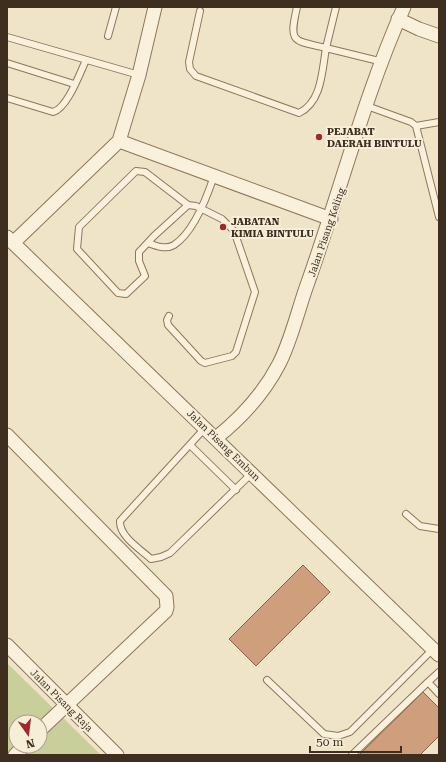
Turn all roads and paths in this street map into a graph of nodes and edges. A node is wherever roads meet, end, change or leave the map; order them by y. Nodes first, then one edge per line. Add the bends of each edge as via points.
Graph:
1 (116, 7) edge
2 (155, 7) edge
3 (296, 7) edge
4 (336, 7) edge
5 (200, 10) dead end
6 (401, 13) edge
7 (108, 36) dead end
8 (439, 36) edge
9 (7, 37) edge
10 (326, 48) junction
11 (86, 60) junction
12 (7, 62) edge
13 (383, 62) junction
14 (139, 75) junction
15 (74, 84) junction
16 (7, 98) edge
17 (366, 106) junction
18 (439, 122) edge
19 (416, 126) junction
20 (119, 141) junction
21 (214, 176) junction
22 (437, 204) edge
23 (188, 205) junction
24 (202, 208) junction
25 (439, 217) edge
26 (331, 220) junction
27 (10, 240) edge
28 (148, 243) junction
29 (169, 316) dead end
30 (205, 427) junction
31 (7, 435) edge
32 (216, 438) junction
33 (190, 445) junction
34 (252, 472) junction
35 (236, 490) junction
36 (406, 514) dead end
37 (439, 529) edge
38 (7, 645) edge
39 (436, 652) edge
40 (439, 672) edge
41 (267, 680) dead end
42 (428, 682) junction
43 (439, 694) edge
44 (68, 706) junction
45 (48, 723) edge
46 (118, 755) edge
47 (352, 755) edge

1 - 7 lane
2 - 14 street
3 - 10 lane via 292,30 294,38 299,42
4 - 10 lane
5 - 10 lane via 189,62 190,69 196,76 299,113 308,109 317,96
6 - 8 street via 419,29
6 - 13 street, Jalan Pisang Keling
9 - 11 lane
10 - 13 lane
11 - 14 lane
11 - 15 lane
12 - 15 lane
13 - 17 street, Jalan Pisang Keling
14 - 20 street
15 - 16 lane via 64,106 53,112
17 - 19 lane
17 - 26 street, Jalan Pisang Keling
18 - 19 lane
19 - 22 lane
20 - 21 street
20 - 27 street
21 - 24 lane
21 - 26 street
22 - 25 lane
23 - 24 lane
23 - 28 lane
23 - 28 lane via 145,172 136,171 79,227 76,242 79,252 118,292 124,294 144,279 145,273 139,256
24 - 28 lane via 175,244 160,247
24 - 29 lane via 222,219 234,231 255,292 254,300 236,352 232,356 205,363 168,325
26 - 32 street, Jalan Pisang Keling via 279,364 264,389 233,424
27 - 30 street, Jalan Pisang Embun
30 - 32 street, Jalan Pisang Embun
30 - 33 lane
31 - 44 street via 166,596 168,602 166,611
32 - 34 street, Jalan Pisang Embun
33 - 35 lane
33 - 35 lane via 120,521 119,527 123,534 151,559 161,557 170,553
34 - 35 lane
34 - 39 street, Jalan Pisang Embun
36 - 37 lane via 420,526
38 - 44 street, Jalan Pisang Raja
39 - 41 lane via 350,732 338,736 324,734
40 - 42 lane
42 - 43 lane
42 - 47 lane
44 - 45 street
44 - 46 street, Jalan Pisang Raja

